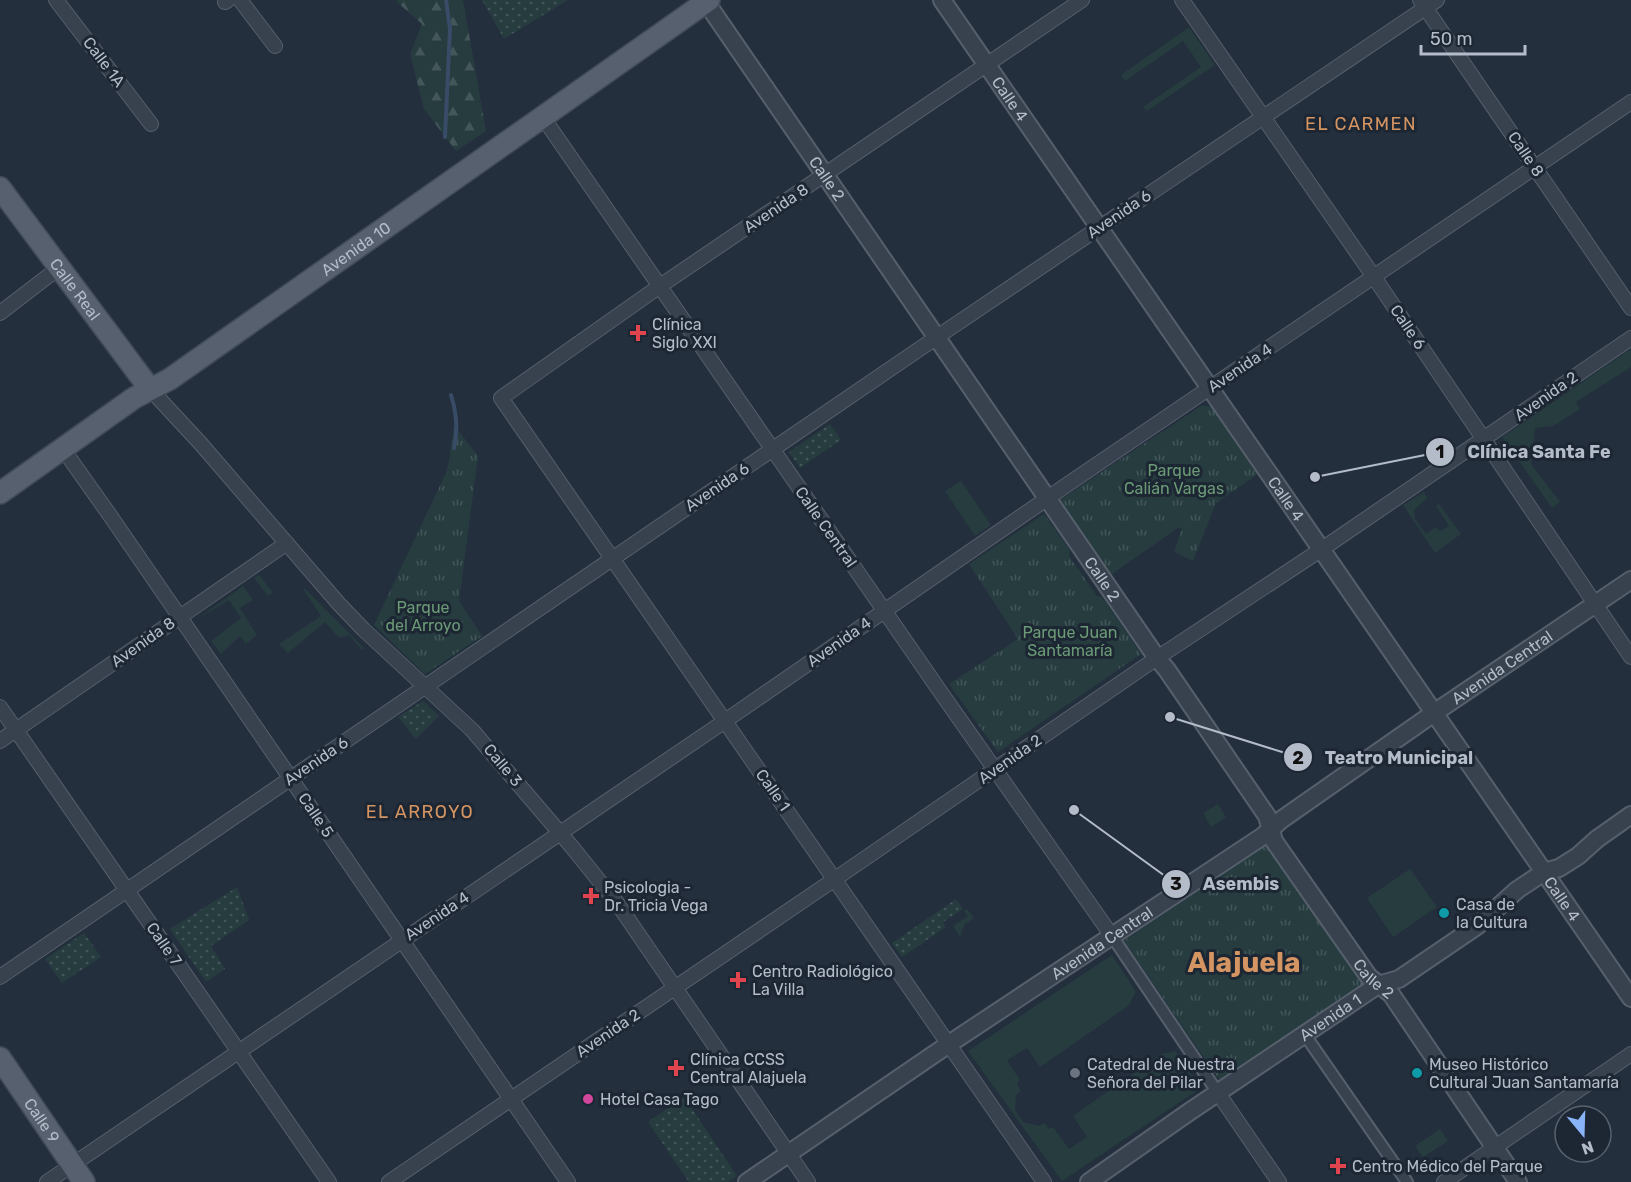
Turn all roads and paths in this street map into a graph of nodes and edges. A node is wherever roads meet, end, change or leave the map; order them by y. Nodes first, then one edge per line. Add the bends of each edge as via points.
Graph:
1 (56, 0) edge
2 (240, 0) edge
3 (942, 0) edge
4 (1082, 0) edge
5 (1182, 0) edge
6 (707, 1) edge
7 (1428, 3) edge
8 (275, 46) dead end
9 (987, 64) junction
10 (1631, 102) edge
11 (542, 116) junction
12 (1263, 117) junction
13 (151, 124) dead end
14 (1535, 168) junction
15 (825, 175) junction
16 (0, 188) edge
17 (1100, 227) junction
18 (60, 267) junction
19 (1374, 277) junction
20 (660, 286) junction
21 (1631, 308) edge
22 (0, 313) edge
23 (937, 337) junction
24 (1631, 338) edge
25 (1211, 388) junction
26 (150, 389) junction
27 (501, 398) joint
28 (1484, 439) junction
29 (63, 449) junction
30 (773, 449) junction
31 (0, 493) edge
32 (1048, 499) junction
33 (286, 543) junction
34 (1322, 549) junction
35 (614, 558) junction
36 (1631, 580) edge
37 (1595, 605) junction
38 (884, 611) junction
39 (179, 616) junction
40 (1631, 657) edge
41 (1157, 658) junction
42 (425, 687) junction
43 (0, 706) edge
44 (1434, 713) junction
45 (725, 721) junction
46 (16, 730) junction
47 (0, 741) edge
48 (995, 770) junction
49 (291, 778) junction
50 (1631, 815) edge
51 (1271, 829) junction
52 (559, 832) junction
53 (1544, 872) junction
54 (835, 879) junction
55 (128, 891) junction
56 (1112, 936) junction
57 (402, 940) junction
58 (0, 977) edge
59 (1378, 985) junction
60 (676, 987) junction
61 (1631, 998) edge
62 (1305, 1035) junction
63 (950, 1044) junction
64 (239, 1052) junction
65 (1631, 1054) edge
66 (0, 1058) edge
67 (1218, 1093) junction
68 (511, 1099) junction
69 (1495, 1147) junction
70 (789, 1154) junction
71 (78, 1173) edge
72 (47, 1182) edge
73 (329, 1182) edge
74 (389, 1182) edge
75 (568, 1182) edge
76 (747, 1182) edge
77 (807, 1182) edge
78 (1044, 1182) edge
79 (1089, 1182) edge
80 (1279, 1182) edge
81 (1407, 1182) edge
82 (1443, 1182) edge
83 (1518, 1182) edge

1 - 13 street, Calle 1A
2 - 8 street
3 - 9 street, Calle 4
4 - 9 street, Avenida 8
5 - 12 street, Calle 6
6 - 11 main road, Avenida 10
6 - 15 street, Calle 2
7 - 12 street, Avenida 6
7 - 14 street, Calle 8
9 - 15 street, Avenida 8
9 - 17 street, Calle 4
10 - 14 street, Avenida 4
11 - 20 street, Calle Central
11 - 26 main road, Avenida 10
12 - 17 street, Avenida 6
12 - 19 street, Calle 6
14 - 19 street, Avenida 4
14 - 21 street, Calle 8
15 - 20 street, Avenida 8
15 - 23 street, Calle 2
16 - 18 main road, Calle Real
17 - 23 street, Avenida 6
17 - 25 street, Calle 4
18 - 22 street
18 - 26 main road, Calle Real
19 - 25 street, Avenida 4
19 - 28 street, Calle 6
20 - 27 street, Avenida 8
20 - 30 street, Calle Central
23 - 30 street, Avenida 6
23 - 32 street, Calle 2
24 - 28 street, Avenida 2
25 - 32 street, Avenida 4
25 - 34 street, Calle 4
26 - 29 main road, Avenida 10
26 - 33 street, Calle 3
27 - 35 street, Calle 1
28 - 34 street, Avenida 2
28 - 37 street, Calle 6
29 - 31 main road, Avenida 10
29 - 39 street, Calle 5
30 - 35 street, Avenida 6
30 - 38 street, Calle Central
32 - 38 street, Avenida 4
32 - 41 street, Calle 2
33 - 39 street, Avenida 8
33 - 42 street, Calle 3 via 355,622
34 - 41 street, Avenida 2
34 - 44 street, Calle 4
35 - 42 street, Avenida 6
35 - 45 street, Calle 1
36 - 37 street, Avenida Central
37 - 40 street, Calle 6
37 - 44 street, Avenida Central
38 - 45 street, Avenida 4
38 - 48 street, Calle Central
39 - 46 street, Avenida 8
39 - 49 street, Calle 5
41 - 48 street, Avenida 2
41 - 51 street, Calle 2 via 1267,816
42 - 49 street, Avenida 6
42 - 52 street, Calle 3 via 472,730
43 - 46 street, Calle 7
44 - 51 street, Avenida Central
44 - 53 street, Calle 4
45 - 52 street, Avenida 4
45 - 54 street, Calle 1
46 - 47 street, Avenida 8
46 - 55 street, Calle 7
48 - 54 street, Avenida 2
48 - 56 street, Calle Central
49 - 55 street, Avenida 6
49 - 57 street, Calle 5
50 - 53 street, Avenida 1 via 1578,856
51 - 56 street, Avenida Central
51 - 59 street, Calle 2 via 1274,841
52 - 57 street, Avenida 4
52 - 60 street, Calle 3 via 617,903
53 - 59 street, Avenida 1 via 1516,890 1477,926 1399,979
53 - 61 street, Calle 4
54 - 60 street, Avenida 2
54 - 63 street, Calle 1
55 - 58 street, Avenida 6
55 - 64 street, Calle 7
56 - 63 street, Avenida Central
56 - 67 street
57 - 64 street, Avenida 4
57 - 68 street, Calle 5
59 - 62 street, Avenida 1
59 - 69 street, Calle 2 via 1391,994
60 - 68 street, Avenida 2
60 - 70 street, Calle 3
62 - 67 street, Avenida 1
62 - 81 street
63 - 70 street, Avenida Central
63 - 78 street, Calle 1
64 - 71 street, Avenida 4
64 - 73 street, Calle 7
65 - 69 street
66 - 71 main road, Calle 9
67 - 79 street, Avenida 1
67 - 80 street
68 - 74 street, Avenida 2
68 - 75 street, Calle 5
69 - 82 street
69 - 83 street, Calle 2
70 - 76 street, Avenida Central
70 - 77 street, Calle 3
71 - 72 street, Avenida 4

